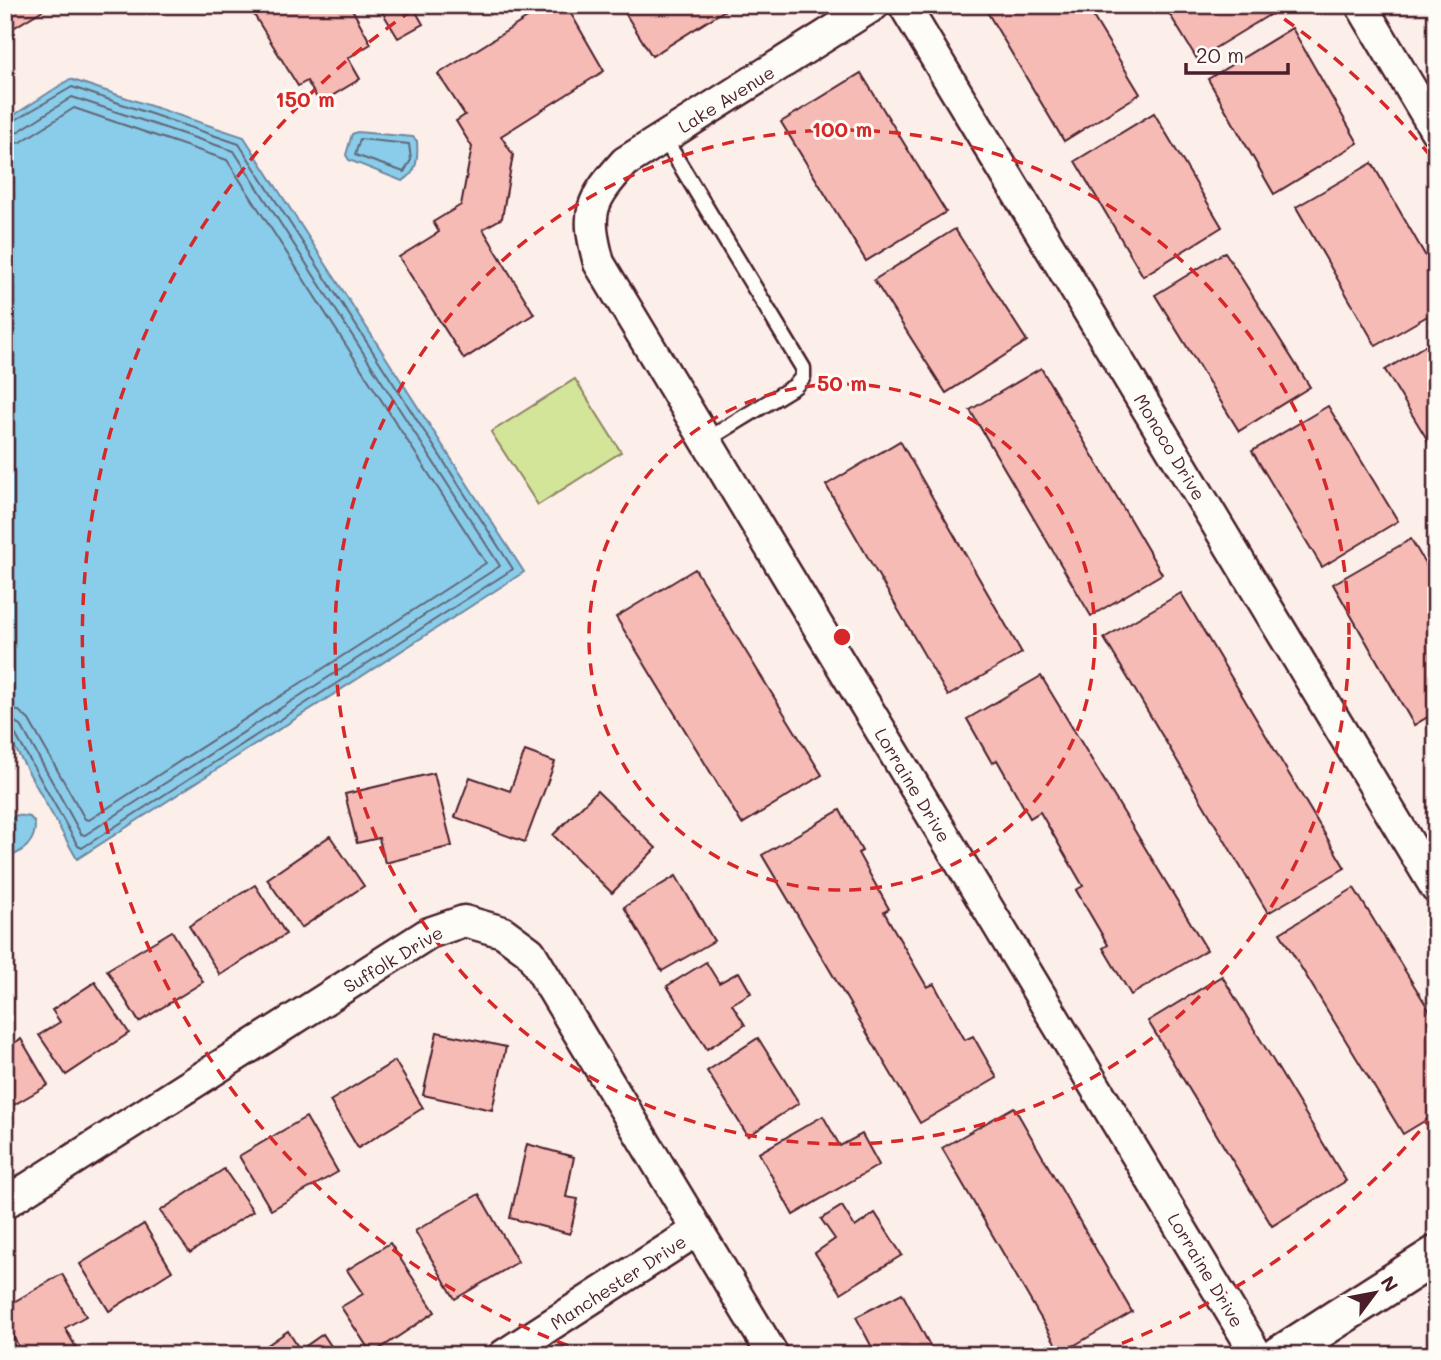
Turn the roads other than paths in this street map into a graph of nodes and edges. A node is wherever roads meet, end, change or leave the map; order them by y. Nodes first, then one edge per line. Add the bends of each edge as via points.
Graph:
1 (874, 5) edge
2 (904, 5) edge
3 (1361, 5) edge
4 (1436, 131) edge
5 (664, 138) junction
6 (592, 208) joint
7 (705, 441) junction
8 (1436, 888) edge
9 (5, 1203) edge
10 (696, 1231) junction
11 (1436, 1255) edge
12 (504, 1355) edge
13 (773, 1355) edge
14 (1258, 1355) edge
15 (1280, 1355) edge

1 - 5 street, Lake Avenue
2 - 8 street, Monoco Drive
3 - 4 street
5 - 6 street, Lake Avenue via 625,162
5 - 7 lane via 803,368 803,377 794,386
6 - 7 street, Lorraine Drive via 591,234 599,262
7 - 14 street, Lorraine Drive
9 - 10 street, Suffolk Drive via 429,933 464,921 503,932 530,952
10 - 12 street, Manchester Drive
10 - 13 street, Suffolk Drive
11 - 15 street

